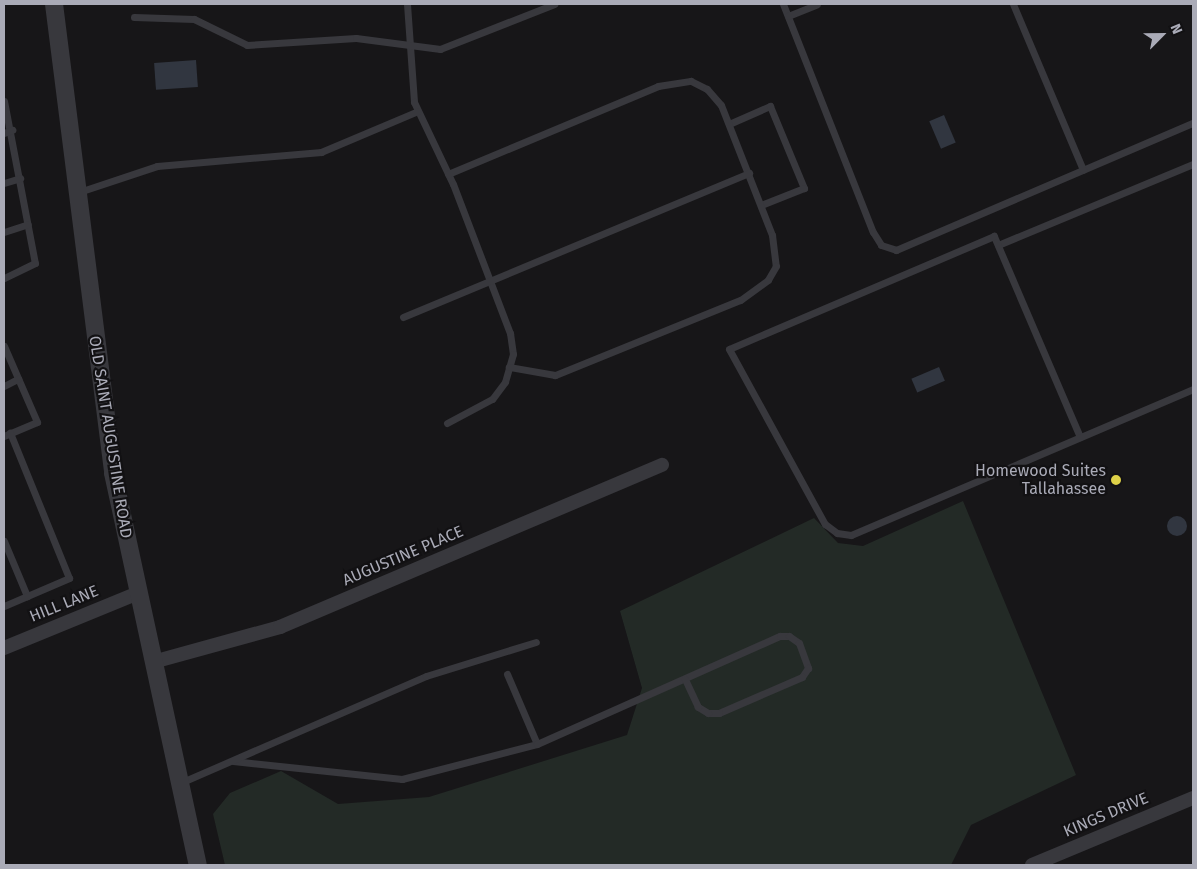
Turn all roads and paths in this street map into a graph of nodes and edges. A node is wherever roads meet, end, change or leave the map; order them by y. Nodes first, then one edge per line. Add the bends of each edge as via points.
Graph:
1 (54, 4) edge
2 (407, 4) edge
3 (554, 4) edge
4 (783, 4) edge
5 (817, 4) edge
6 (1013, 4) edge
7 (788, 16) junction
8 (134, 17) dead end
9 (408, 44) junction
10 (4, 101) edge
11 (418, 111) junction
12 (1193, 123) edge
13 (729, 124) junction
14 (12, 130) junction
15 (4, 134) edge
16 (1193, 164) edge
17 (1082, 170) junction
18 (749, 173) junction
19 (448, 174) junction
20 (20, 178) junction
21 (4, 183) edge
22 (75, 193) junction
23 (761, 204) junction
24 (28, 224) junction
25 (4, 232) edge
26 (998, 245) junction
27 (4, 278) edge
28 (490, 281) junction
29 (402, 317) dead end
30 (4, 346) edge
31 (509, 366) junction
32 (18, 379) junction
33 (4, 386) edge
34 (1193, 389) edge
35 (447, 423) dead end
36 (7, 434) edge
37 (1080, 437) junction
38 (662, 465) dead end
39 (4, 541) edge
40 (138, 593) junction
41 (27, 596) junction
42 (4, 606) edge
43 (536, 642) dead end
44 (4, 648) edge
45 (153, 662) junction
46 (506, 674) dead end
47 (685, 678) junction
48 (537, 744) junction
49 (234, 761) junction
50 (180, 784) junction
51 (1193, 798) edge
52 (198, 865) edge
53 (1032, 865) edge

1 - 22 street, OLD SAINT AUGUSTINE ROAD
2 - 9 lane
3 - 9 lane via 452,47
4 - 7 lane
5 - 7 lane
6 - 17 lane
7 - 17 lane via 881,245 896,250
8 - 9 lane via 194,19 248,45 356,38
9 - 11 lane
10 - 14 lane
11 - 19 lane
11 - 22 lane via 321,152 157,166
12 - 17 lane
13 - 18 lane
13 - 19 lane via 707,89 677,81
13 - 23 lane via 770,106 804,188
14 - 15 lane
14 - 20 lane
16 - 26 lane
18 - 23 lane
18 - 28 lane
19 - 28 lane
20 - 21 lane
20 - 24 lane
22 - 40 street, OLD SAINT AUGUSTINE ROAD via 113,473
23 - 31 lane via 777,251 776,266 755,291 555,375
24 - 25 lane
24 - 27 lane via 35,263
26 - 37 lane
26 - 37 lane via 994,236 729,349 815,509 837,533 851,535
28 - 29 lane
28 - 31 lane via 510,333
30 - 32 lane
31 - 35 lane via 492,398
32 - 33 lane
32 - 36 lane via 37,422
34 - 37 lane
36 - 41 lane via 69,578
38 - 45 street, AUGUSTINE PLACE via 280,627
39 - 41 lane
40 - 44 street, HILL LANE
40 - 45 street, OLD SAINT AUGUSTINE ROAD
41 - 42 lane
43 - 49 lane via 426,676
45 - 50 street, OLD SAINT AUGUSTINE ROAD
46 - 48 lane
47 - 47 lane via 780,636 789,636 799,643 806,660 802,677 719,713 698,707
47 - 48 lane
48 - 49 lane via 402,779
49 - 50 lane
50 - 52 street, OLD SAINT AUGUSTINE ROAD
51 - 53 street, KINGS DRIVE

